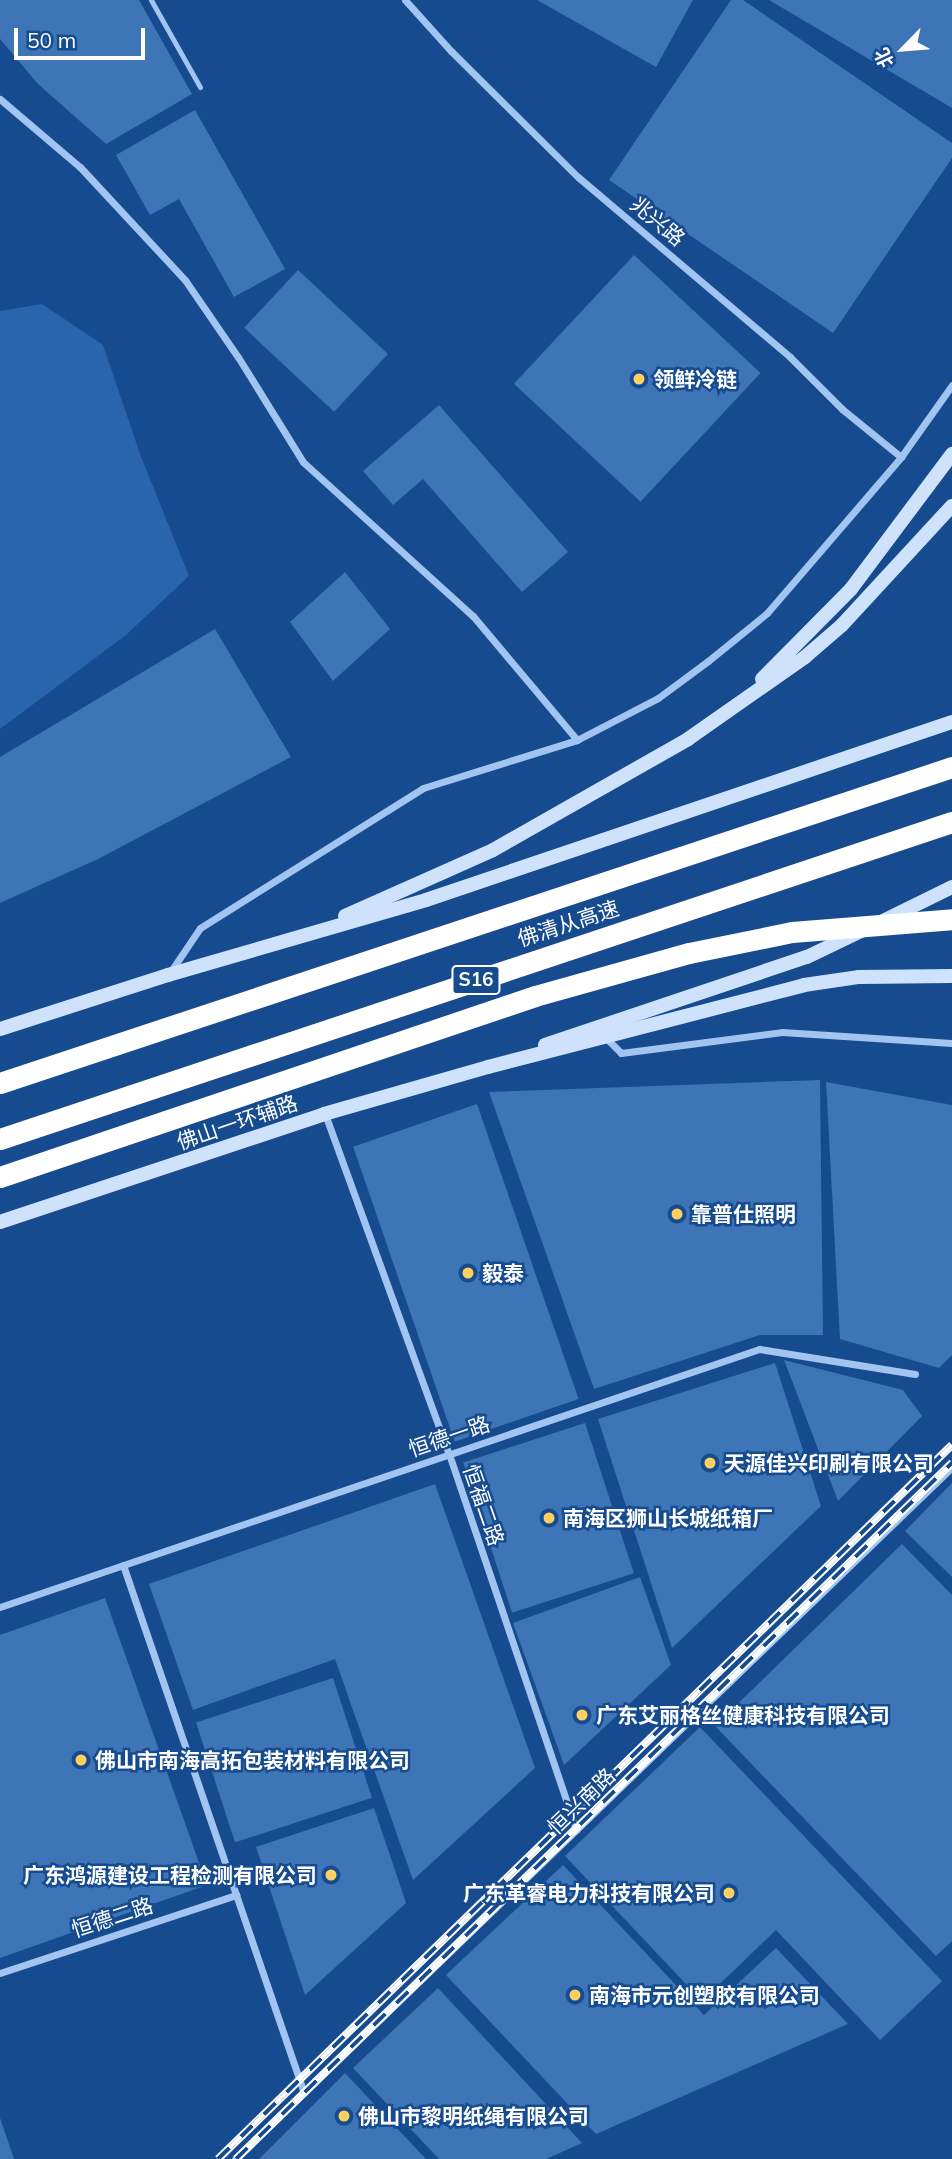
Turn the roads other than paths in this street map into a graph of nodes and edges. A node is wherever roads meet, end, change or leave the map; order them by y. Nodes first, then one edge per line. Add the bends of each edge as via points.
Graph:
1 (151, 0) edge
2 (405, 0) edge
3 (200, 87) dead end
4 (0, 99) edge
5 (952, 385) edge
6 (952, 454) edge
7 (901, 457) junction
8 (952, 506) edge
9 (722, 715) junction
10 (952, 722) edge
11 (577, 740) junction
12 (952, 767) edge
13 (952, 822) edge
14 (952, 887) edge
15 (952, 919) edge
16 (285, 941) junction
17 (168, 975) junction
18 (952, 976) edge
19 (0, 1029) edge
20 (606, 1038) junction
21 (952, 1044) edge
22 (488, 1067) junction
23 (0, 1083) edge
24 (324, 1114) junction
25 (0, 1139) edge
26 (0, 1177) edge
27 (0, 1222) edge
28 (915, 1374) dead end
29 (449, 1454) junction
30 (952, 1467) edge
31 (123, 1565) junction
32 (0, 1607) edge
33 (576, 1830) junction
34 (236, 1895) junction
35 (0, 1973) edge
36 (304, 2093) junction
37 (235, 2159) edge

1 - 3 lane
2 - 7 street, 兆兴路 via 578,177
4 - 11 street via 80,167 185,280 303,462 473,617
5 - 7 street
6 - 9 main road via 842,599
7 - 11 street via 767,613 658,698
8 - 9 main road via 842,625
9 - 16 main road via 619,780 493,850
10 - 16 main road via 426,900
11 - 17 street via 423,788 200,928
12 - 23 highway, 佛清从高速 / S16
13 - 25 highway, 佛清从高速 / S16
14 - 22 main road via 807,957 603,1023
15 - 26 highway via 792,932 676,957 534,996
16 - 17 main road
17 - 19 main road
18 - 20 main road via 859,977 804,985
20 - 21 street via 621,1053 782,1032
20 - 22 main road
22 - 24 main road, 佛山一环辅路
24 - 27 main road, 佛山一环辅路
24 - 29 street, 恒福二路
28 - 29 street, 恒德一路 via 759,1349
29 - 31 street, 恒德一路
29 - 33 street, 恒福二路
30 - 33 street, 恒兴南路
31 - 32 street, 恒德一路
31 - 34 street
33 - 36 street, 恒兴南路
34 - 35 street, 恒德二路
34 - 36 street
36 - 37 street, 恒兴南路

